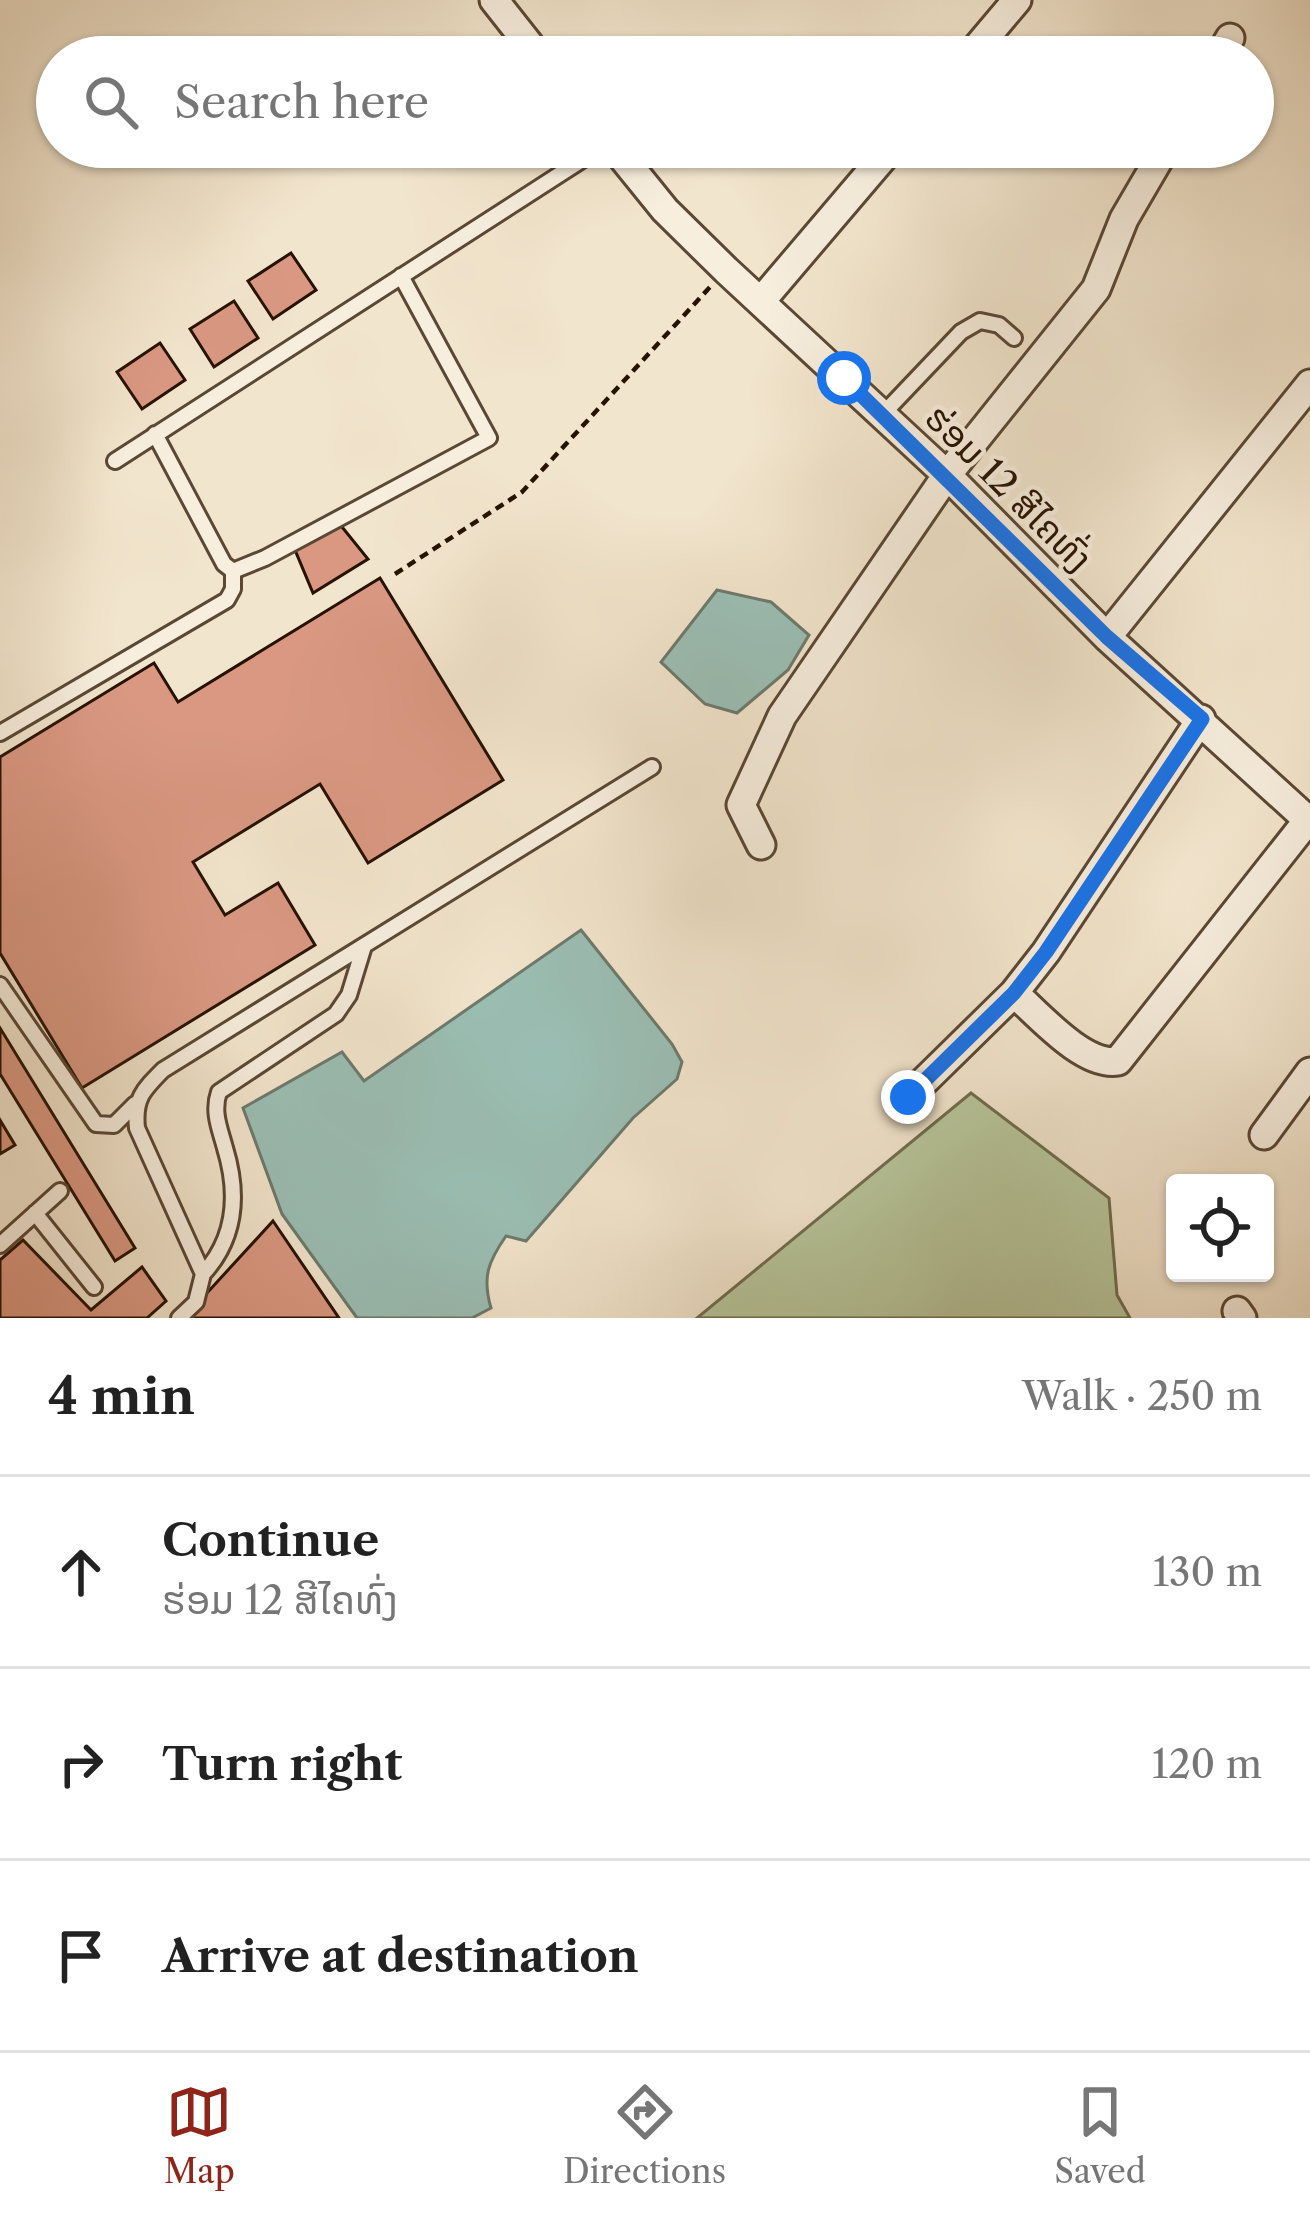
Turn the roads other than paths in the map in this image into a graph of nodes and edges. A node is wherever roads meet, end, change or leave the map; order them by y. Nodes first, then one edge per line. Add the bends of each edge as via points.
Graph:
1 (494, 0) edge
2 (1017, 0) edge
3 (522, 36) edge
4 (986, 36) edge
5 (569, 168) edge
6 (631, 168) edge
7 (874, 168) edge
8 (1154, 168) edge
9 (401, 276) junction
10 (761, 302) junction
11 (1014, 338) dead end
12 (1310, 384) edge
13 (883, 413) junction
14 (155, 434) junction
15 (115, 460) dead end
16 (947, 476) junction
17 (233, 571) junction
18 (1107, 637) junction
19 (1202, 719) junction
20 (0, 733) edge
21 (652, 767) dead end
22 (1309, 821) edge
23 (761, 845) dead end
24 (364, 946) junction
25 (0, 985) edge
26 (1014, 993) junction
27 (1310, 1072) edge
28 (908, 1097) dead end
29 (135, 1104) junction
30 (1264, 1136) dead end
31 (60, 1191) dead end
32 (34, 1213) junction
33 (3, 1234) edge
34 (203, 1274) junction
35 (94, 1287) dead end
36 (179, 1318) edge

1 - 3 street
2 - 4 street
5 - 9 lane
6 - 10 street, ຮ່ອມ 12 ສີໄຄທົ່ງ
7 - 10 street
8 - 16 street via 1096,289
9 - 14 lane
9 - 17 lane via 489,437
10 - 13 street, ຮ່ອມ 12 ສີໄຄທົ່ງ
11 - 13 lane via 980,321
12 - 18 street
13 - 16 street, ຮ່ອມ 12 ສີໄຄທົ່ງ
14 - 15 lane
14 - 17 lane
16 - 18 street, ຮ່ອມ 12 ສີໄຄທົ່ງ
16 - 23 street via 764,749 741,805
17 - 20 lane via 226,600
18 - 19 street, ຮ່ອມ 12 ສີໄຄທົ່ງ
19 - 22 street, ຮ່ອມ 12 ສີໄຄທົ່ງ
19 - 26 street
21 - 24 lane
22 - 26 street via 1118,1060 1087,1056
24 - 29 lane via 163,1070
24 - 34 lane via 336,1014 219,1092 215,1114 234,1209 224,1246
25 - 29 lane via 96,1124 114,1124
26 - 28 street
27 - 30 street
29 - 34 lane via 137,1128
31 - 32 lane
32 - 33 lane
32 - 35 lane
34 - 36 lane via 196,1302

